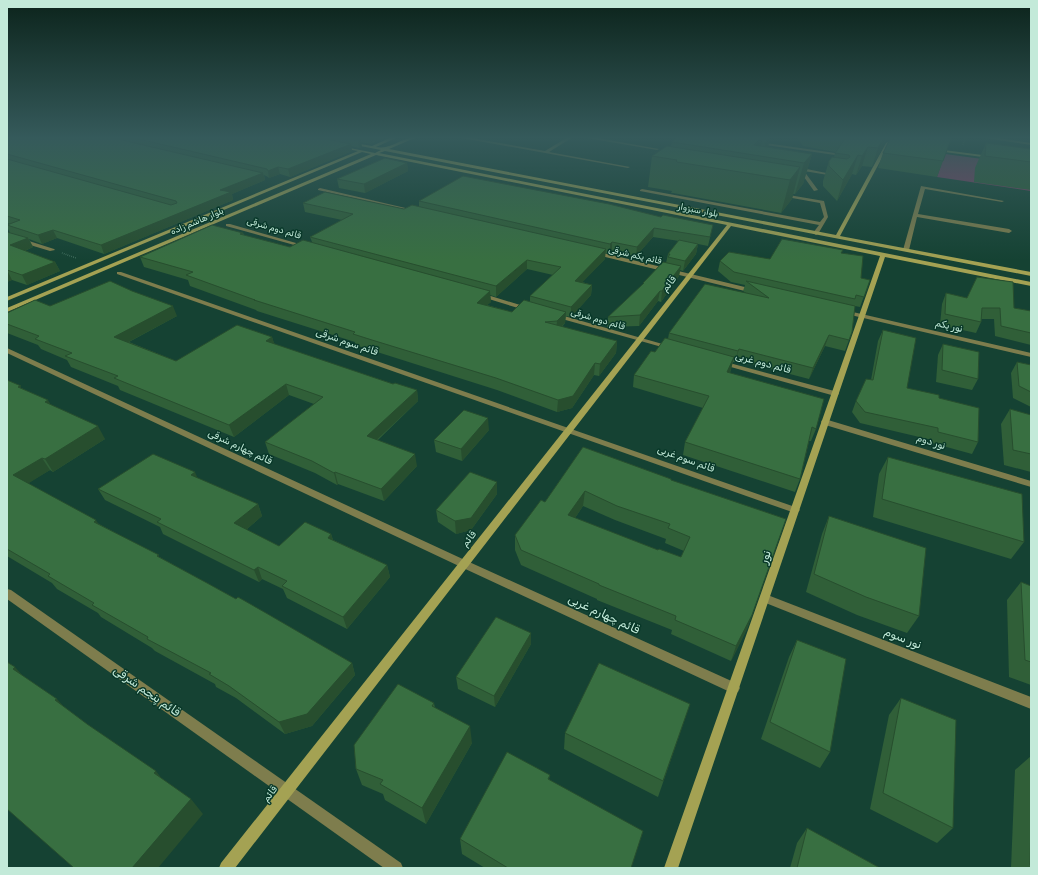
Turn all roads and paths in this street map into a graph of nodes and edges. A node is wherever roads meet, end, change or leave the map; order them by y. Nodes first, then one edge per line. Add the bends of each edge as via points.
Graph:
1 (299, 178) edge
2 (319, 178) edge
3 (496, 178) edge
4 (530, 178) edge
5 (807, 178) edge
6 (870, 178) edge
7 (320, 189) dead end
8 (642, 190) dead end
9 (816, 190) dead end
10 (776, 194) edge
11 (1002, 201) dead end
12 (420, 212) edge
13 (916, 215) junction
14 (228, 224) dead end
15 (730, 224) junction
16 (822, 224) junction
17 (1009, 231) dead end
18 (816, 233) junction
19 (7, 236) edge
20 (837, 237) junction
21 (312, 248) edge
22 (52, 250) joint
23 (906, 250) junction
24 (589, 252) edge
25 (883, 254) junction
26 (92, 263) junction
27 (119, 273) dead end
28 (1031, 274) edge
29 (690, 276) junction
30 (1031, 284) edge
31 (757, 292) edge
32 (472, 293) edge
33 (7, 299) edge
34 (7, 310) edge
35 (533, 310) edge
36 (840, 311) edge
37 (548, 314) edge
38 (862, 316) junction
39 (640, 340) junction
40 (7, 350) edge
41 (677, 350) edge
42 (1031, 355) edge
43 (715, 360) edge
44 (835, 394) junction
45 (825, 422) junction
46 (569, 430) junction
47 (1031, 484) edge
48 (795, 510) junction
49 (464, 564) junction
50 (7, 593) edge
51 (765, 598) junction
52 (734, 688) junction
53 (1031, 703) edge
54 (287, 790) junction
55 (226, 868) edge
56 (396, 868) edge
57 (671, 868) edge

1 - 26 street, بلوار هاشم زاده
2 - 34 street, بلوار هاشم زاده
3 - 15 street, بلوار سبزوار
4 - 18 street, بلوار سبزوار
5 - 9 street
6 - 20 street
7 - 12 street
8 - 16 street
10 - 16 street via 822,202 826,217
11 - 13 street via 923,187
13 - 17 street
13 - 23 street
14 - 21 street, قائم دوم شرقی
15 - 25 street, بلوار سبزوار
15 - 29 street, قائم
16 - 18 street
18 - 20 street, بلوار سبزوار
19 - 22 street
20 - 23 street, بلوار سبزوار
22 - 26 path
23 - 28 street, بلوار سبزوار
24 - 29 street, قائم یکم شرقی
25 - 30 street, بلوار سبزوار
25 - 38 street, نور
26 - 33 street, بلوار هاشم زاده
27 - 46 street, قائم سوم شرقی
29 - 31 street, قائم یکم شرقی
29 - 39 street, قائم
32 - 35 street
36 - 38 street, نور یکم
37 - 39 street, قائم دوم شرقی
38 - 42 street, نور یکم
38 - 44 street, نور
39 - 41 street
39 - 46 street, قائم
40 - 49 street, قائم چهارم شرقی
43 - 44 street, قائم دوم غربی
44 - 45 street, نور
45 - 47 street, نور دوم
45 - 48 street, نور
46 - 48 street, قائم سوم غربی
46 - 49 street, قائم
48 - 51 street, نور
49 - 52 street, قائم چهارم غربی
49 - 54 street, قائم
50 - 54 street, قائم پنجم شرقی
51 - 52 street, نور
51 - 53 street, نور سوم
52 - 57 street, نور
54 - 55 street, قائم
54 - 56 street, قائم پنجم شرقی

